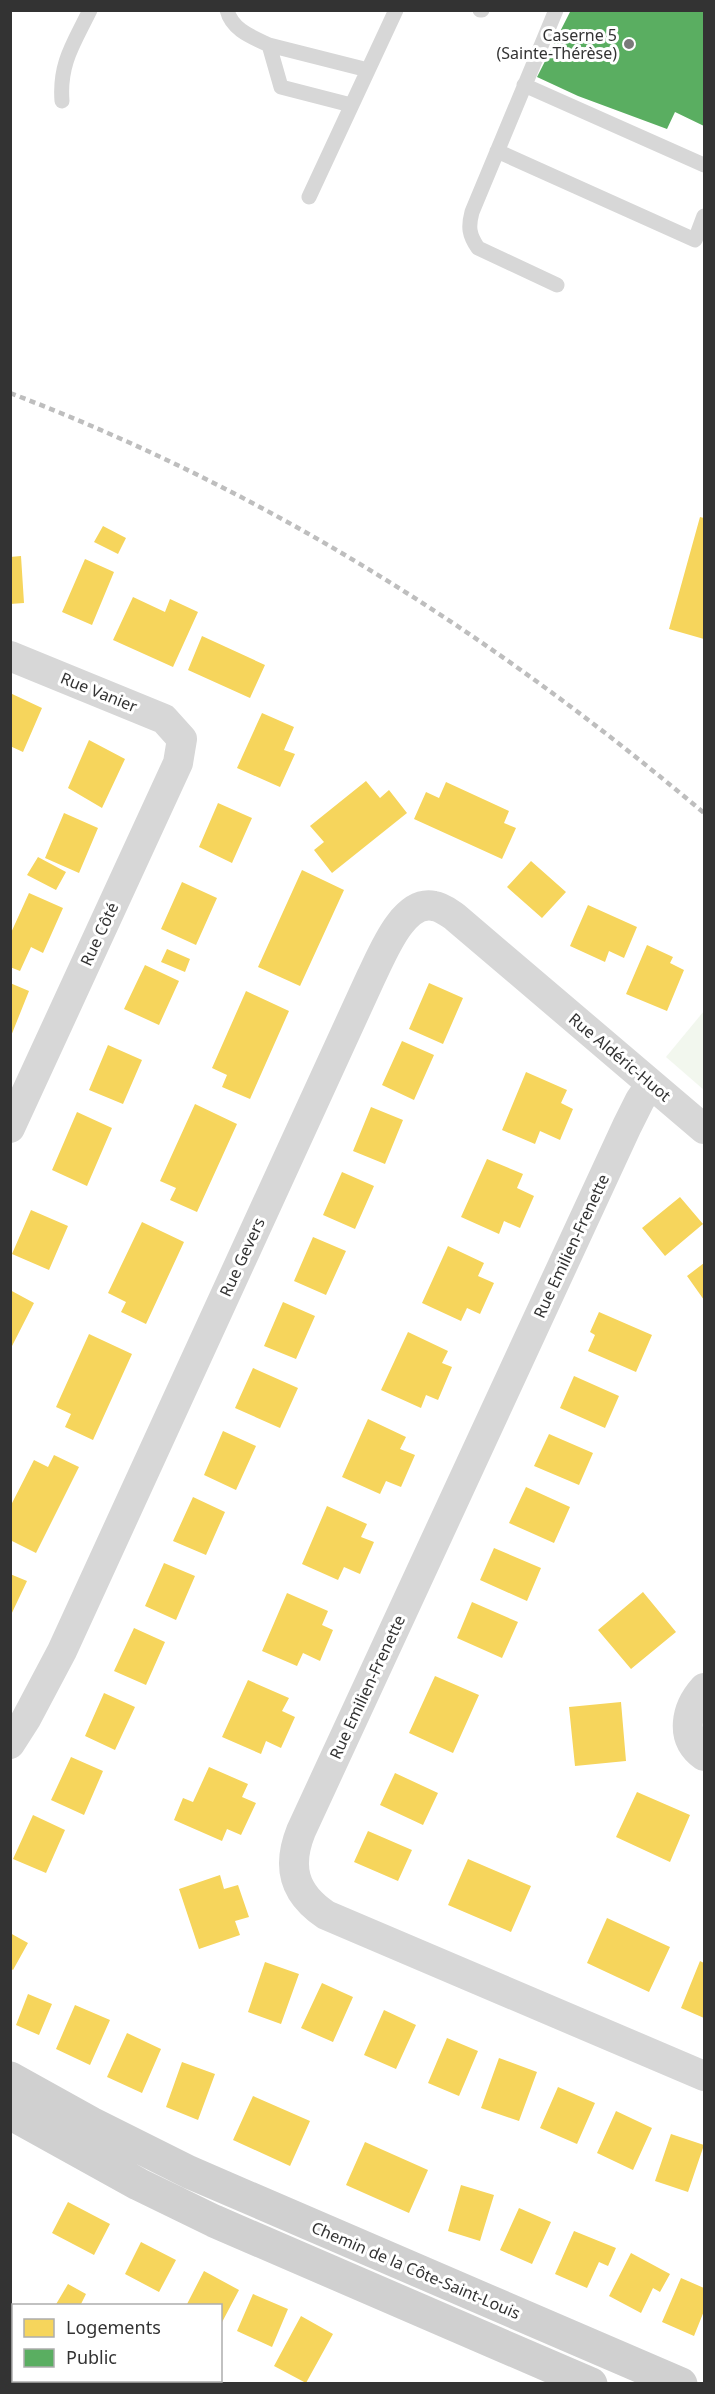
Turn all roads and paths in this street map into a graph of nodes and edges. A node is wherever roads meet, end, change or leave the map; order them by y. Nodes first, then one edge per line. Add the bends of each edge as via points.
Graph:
1 (90, 10) edge
2 (227, 10) edge
3 (396, 10) edge
4 (556, 10) edge
5 (269, 45) junction
6 (368, 70) junction
7 (524, 85) junction
8 (62, 101) dead end
9 (351, 105) junction
10 (496, 151) junction
11 (705, 165) edge
12 (309, 197) dead end
13 (705, 216) edge
14 (557, 285) dead end
15 (10, 656) edge
16 (182, 739) joint
17 (535, 987) joint
18 (651, 1084) junction
19 (10, 1128) edge
20 (705, 1129) edge
21 (705, 1688) edge
22 (10, 1744) edge
23 (705, 1756) edge
24 (705, 2076) edge
25 (10, 2078) edge
26 (10, 2113) edge
27 (153, 2155) junction
28 (138, 2184) junction
29 (591, 2384) edge
30 (681, 2384) edge

1 - 8 lane via 66,60
2 - 5 lane via 239,30
3 - 6 lane
4 - 7 lane
5 - 6 lane
5 - 9 lane via 281,87
6 - 9 lane
7 - 10 lane
7 - 11 lane
9 - 12 lane
10 - 13 lane via 694,240
10 - 14 lane via 472,212 468,226 471,237 478,248 490,255
15 - 16 street, Rue Vanier via 164,719
16 - 19 street, Rue Côté via 178,763
17 - 18 street, Rue Aldéric-Huot
17 - 22 street, Rue Gevers via 466,925 434,906 415,909 405,916 366,988 62,1651
18 - 20 street, Rue Aldéric-Huot
18 - 24 street, Rue Emilien-Frenette via 622,1137 311,1809 297,1841 294,1863 305,1897 326,1915
21 - 23 street via 691,1708 687,1728 693,1745
25 - 27 street, Chemin de la Côte-Saint-Louis
26 - 28 street
27 - 28 street
27 - 30 street, Chemin de la Côte-Saint-Louis
28 - 29 street via 214,2221

